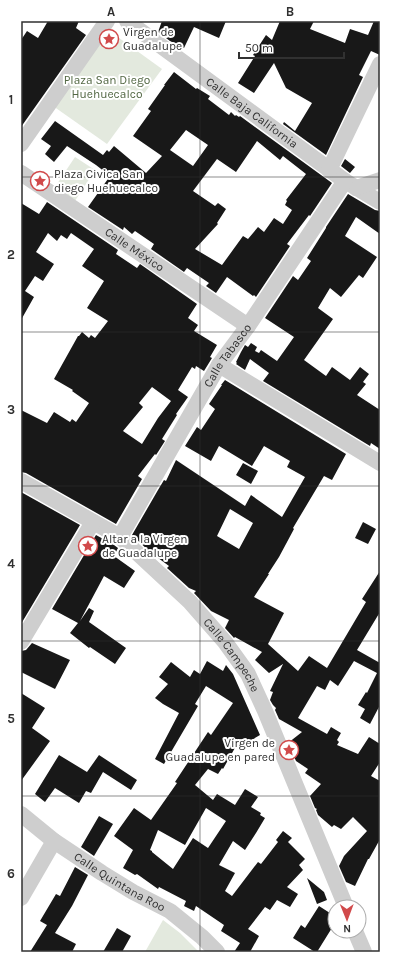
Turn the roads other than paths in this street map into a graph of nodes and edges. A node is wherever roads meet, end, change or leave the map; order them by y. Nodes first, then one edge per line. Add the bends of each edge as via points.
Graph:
1 (107, 21) edge
2 (127, 21) edge
3 (380, 64) edge
4 (21, 144) edge
5 (329, 170) junction
6 (21, 173) edge
7 (380, 180) edge
8 (350, 185) junction
9 (380, 202) edge
10 (248, 326) junction
11 (219, 365) junction
12 (380, 463) edge
13 (21, 481) edge
14 (93, 522) junction
15 (120, 537) junction
16 (21, 642) edge
17 (23, 821) edge
18 (54, 841) junction
19 (21, 898) edge
20 (343, 899) edge
21 (358, 939) edge
22 (217, 952) edge
23 (364, 952) edge

1 - 4 street
2 - 5 street, Calle Baja California
3 - 5 street
5 - 8 street, Calle Baja California
6 - 10 street, Calle México
7 - 8 street
8 - 9 street, Calle Baja California
8 - 10 street, Calle Tabasco
10 - 11 street, Calle Tabasco
11 - 12 street
11 - 15 street, Calle Tabasco
13 - 14 street, Calle Campeche
14 - 15 street, Calle Campeche
14 - 16 street
15 - 20 street, Calle Campeche via 190,602 225,642 248,674
17 - 18 street, Calle Quintana Roo
18 - 19 street
18 - 22 street, Calle Quintana Roo via 102,874 170,911
21 - 23 street

